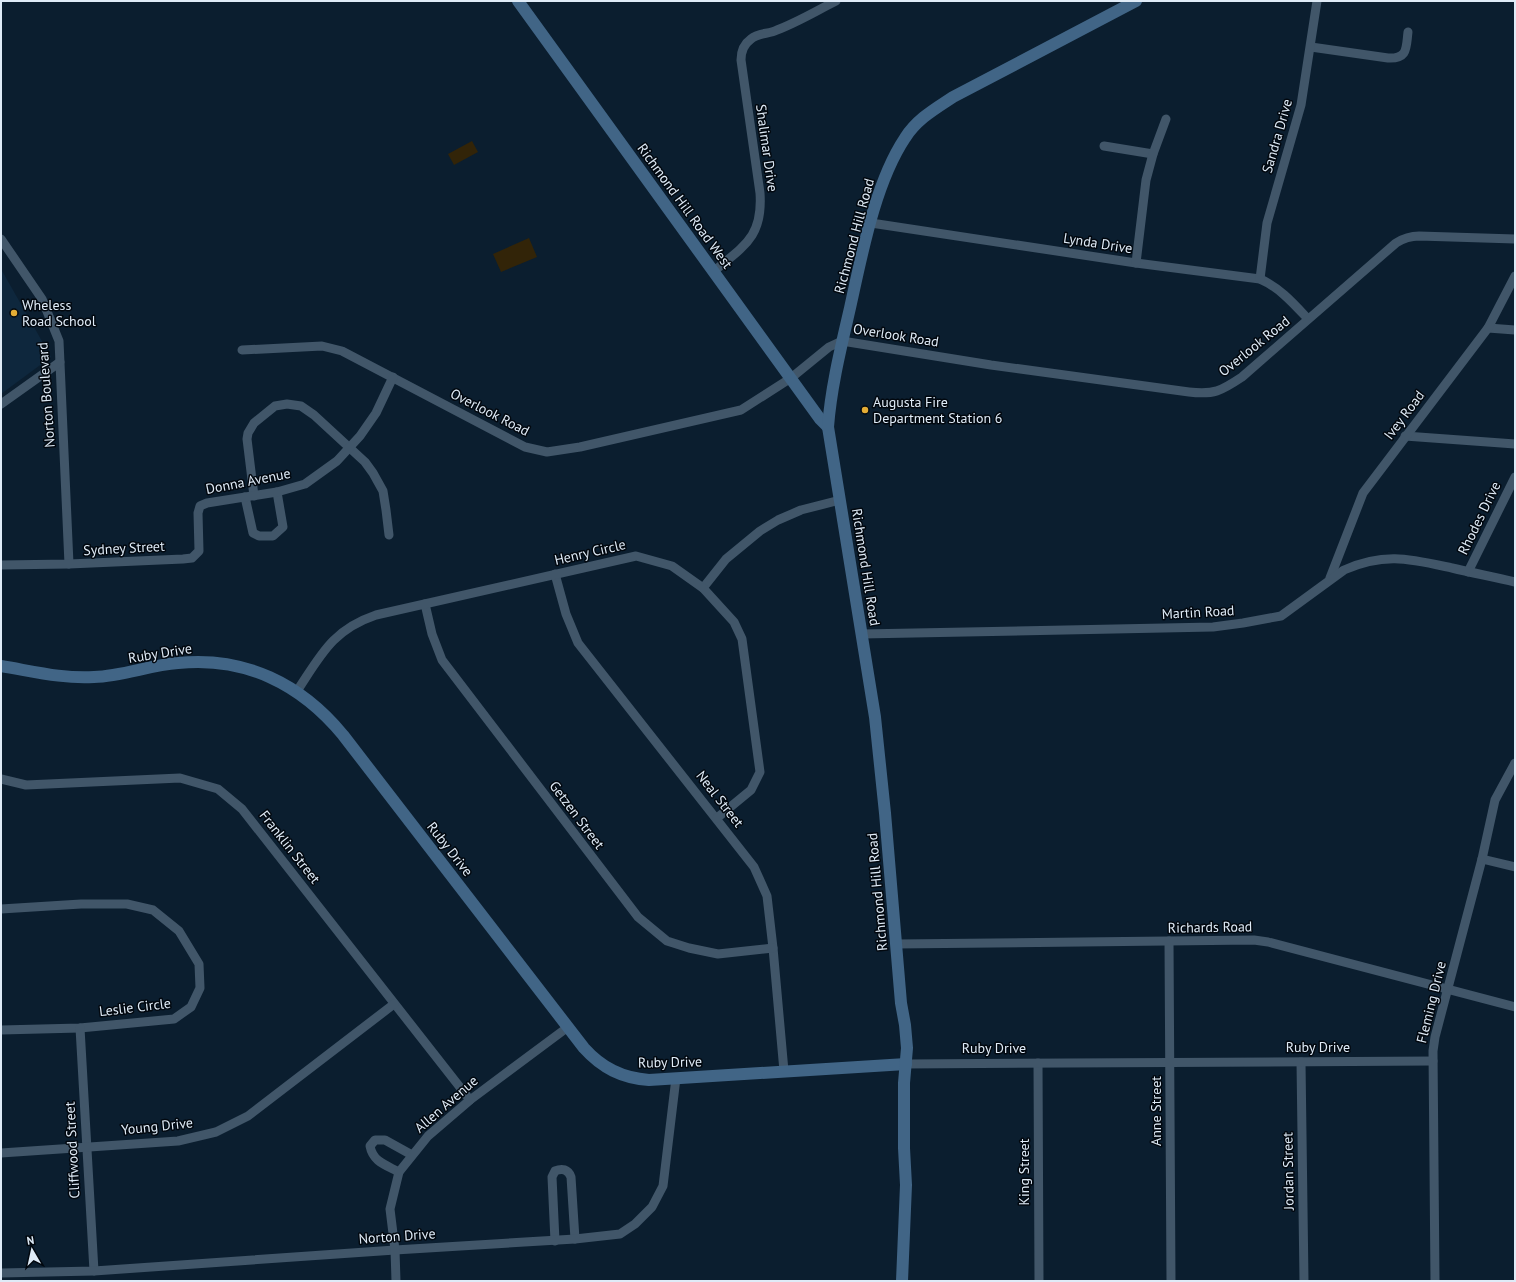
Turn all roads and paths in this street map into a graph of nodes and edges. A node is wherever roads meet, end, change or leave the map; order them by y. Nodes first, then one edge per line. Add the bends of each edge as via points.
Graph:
1 (518, 1) edge
2 (836, 1) edge
3 (1136, 1) edge
4 (1316, 1) edge
5 (1408, 32) dead end
6 (1311, 47) junction
7 (1166, 119) dead end
8 (1104, 146) dead end
9 (1153, 154) junction
10 (870, 223) junction
11 (1, 239) edge
12 (1515, 239) edge
13 (1136, 262) junction
14 (714, 271) junction
15 (1515, 276) edge
16 (1260, 279) junction
17 (1308, 319) junction
18 (1488, 328) junction
19 (1515, 330) edge
20 (842, 341) junction
21 (242, 350) dead end
22 (60, 362) junction
23 (393, 377) junction
24 (791, 378) junction
25 (1, 404) edge
26 (828, 427) junction
27 (1405, 436) junction
28 (1515, 444) edge
29 (349, 448) junction
30 (1515, 476) edge
31 (277, 492) junction
32 (250, 497) junction
33 (840, 500) junction
34 (200, 506) joint
35 (389, 535) dead end
36 (69, 564) junction
37 (1, 565) edge
38 (1468, 572) junction
39 (555, 574) junction
40 (1330, 578) junction
41 (1515, 582) edge
42 (702, 588) junction
43 (425, 604) junction
44 (862, 634) junction
45 (1, 666) edge
46 (297, 691) junction
47 (1515, 763) edge
48 (1, 779) edge
49 (717, 818) junction
50 (1482, 858) junction
51 (1515, 868) edge
52 (1, 909) edge
53 (1168, 941) junction
54 (896, 944) junction
55 (774, 948) junction
56 (1448, 990) junction
57 (394, 1004) junction
58 (1515, 1007) edge
59 (568, 1027) junction
60 (80, 1028) junction
61 (1, 1030) edge
62 (1433, 1061) junction
63 (1301, 1062) junction
64 (1038, 1063) junction
65 (1169, 1063) junction
66 (906, 1064) junction
67 (784, 1071) junction
68 (676, 1078) junction
69 (470, 1100) junction
70 (86, 1147) junction
71 (1, 1153) edge
72 (412, 1155) junction
73 (399, 1172) junction
74 (575, 1239) junction
75 (555, 1241) junction
76 (395, 1250) junction
77 (94, 1271) junction
78 (1, 1273) edge
79 (396, 1281) edge
80 (902, 1281) edge
81 (1039, 1281) edge
82 (1171, 1281) edge
83 (1304, 1281) edge
84 (1435, 1281) edge

1 - 14 street, Richmond Hill Road West
2 - 14 street, Shalimar Drive via 775,31 753,37 741,55 761,207 754,234 745,246
3 - 10 street, Richmond Hill Road via 953,97 925,116 897,150
4 - 6 street, Sandra Drive
5 - 6 street via 1404,54 1398,58
6 - 16 street, Sandra Drive via 1301,105 1266,223
7 - 9 street
8 - 9 street
9 - 13 street via 1146,180
10 - 13 street, Lynda Drive
10 - 20 street, Richmond Hill Road
11 - 22 street, Norton Boulevard via 42,299 59,341
12 - 17 street, Overlook Road via 1407,237 1396,243
13 - 16 street, Lynda Drive
14 - 24 street, Richmond Hill Road West
15 - 18 street, Ivey Road
16 - 17 street, Lynda Drive via 1278,289
17 - 20 street, Overlook Road via 1242,377 1222,390 1209,394 992,365
18 - 19 street
18 - 27 street, Ivey Road
20 - 24 street, Overlook Road via 829,347
20 - 26 street, Richmond Hill Road via 831,396
21 - 23 street, Overlook Road via 322,346 342,351
22 - 25 street
22 - 36 street, Norton Boulevard
23 - 24 street, Overlook Road via 525,447 547,452 580,447 741,410
23 - 29 street, Donna Avenue via 376,413
24 - 26 street, Richmond Hill Road West
26 - 33 street, Richmond Hill Road
27 - 28 street
27 - 40 street, Ivey Road via 1363,493
29 - 31 street, Donna Avenue via 337,461 305,484
29 - 32 street via 301,406 275,406 254,423 248,433
29 - 35 street via 365,462 382,491
30 - 38 street, Rhodes Drive
31 - 32 street, Donna Avenue
31 - 32 street via 283,527 273,536 259,536 253,533
32 - 34 street, Donna Avenue
33 - 42 street via 801,510 760,531 726,559
33 - 44 street, Richmond Hill Road
34 - 36 street, Sydney Street via 199,547 197,554 192,558
36 - 37 street, Sydney Street
38 - 40 street, Martin Road via 1408,559 1380,559 1355,565
38 - 41 street, Martin Road
39 - 42 street, Henry Circle via 636,556 672,566
39 - 43 street, Henry Circle
39 - 49 street, Neal Street via 566,614 578,643
40 - 44 street, Martin Road via 1281,616 1212,627
42 - 49 street, Henry Circle via 734,622 742,639 760,772 751,790
43 - 46 street, Henry Circle via 376,615 342,632 325,648
43 - 55 street, Getzen Street via 432,634 442,660 638,917 667,941 689,948 718,954
44 - 54 street, Richmond Hill Road via 876,730
45 - 46 street, Ruby Drive via 69,677 92,677 178,662 212,662 249,669
46 - 59 street, Ruby Drive via 322,711 343,735
47 - 50 street, Fleming Drive via 1495,800
48 - 57 street, Franklin Street via 26,785 180,778 218,789 242,809
49 - 55 street, Neal Street via 754,867 767,896
50 - 51 street
50 - 56 street, Fleming Drive
52 - 60 street, Leslie Circle via 127,904 153,910 179,931 199,964 200,988 191,1008 174,1019
53 - 54 street, Richards Road
53 - 56 street, Richards Road via 1262,941
53 - 65 street, Anne Street
54 - 66 street, Richmond Hill Road
55 - 67 street, Neal Street
56 - 58 street, Richards Road
56 - 62 street, Fleming Drive via 1435,1037
57 - 69 street, Franklin Street
57 - 70 street, Young Drive via 248,1116 216,1132 178,1141
59 - 68 street, Ruby Drive via 590,1055 615,1072 642,1079
59 - 69 street, Allen Avenue
60 - 61 street, Leslie Circle
60 - 70 street, Cliffwood Street
62 - 63 street, Ruby Drive
62 - 84 street, Fleming Drive
63 - 65 street, Ruby Drive
63 - 83 street, Jordan Street
64 - 65 street, Ruby Drive
64 - 66 street, Ruby Drive
64 - 81 street, King Street
65 - 82 street, Anne Street
66 - 67 street, Ruby Drive
66 - 80 street, Richmond Hill Road via 906,1185
67 - 68 street, Ruby Drive
68 - 74 street, Norton Drive via 664,1186 652,1207 635,1224 620,1234
69 - 72 street, Allen Avenue via 428,1136
70 - 71 street, Young Drive
70 - 77 street, Cliffwood Street
72 - 73 street, Allen Avenue
72 - 73 street via 385,1140 375,1140 370,1146 372,1155 377,1160
73 - 76 street, Allen Avenue via 390,1209
74 - 75 street, Norton Drive
74 - 75 street via 571,1177 569,1172 559,1169 554,1171 552,1177
75 - 76 street, Norton Drive
76 - 77 street, Norton Drive
76 - 79 street, Allen Avenue
77 - 78 street, Norton Drive

